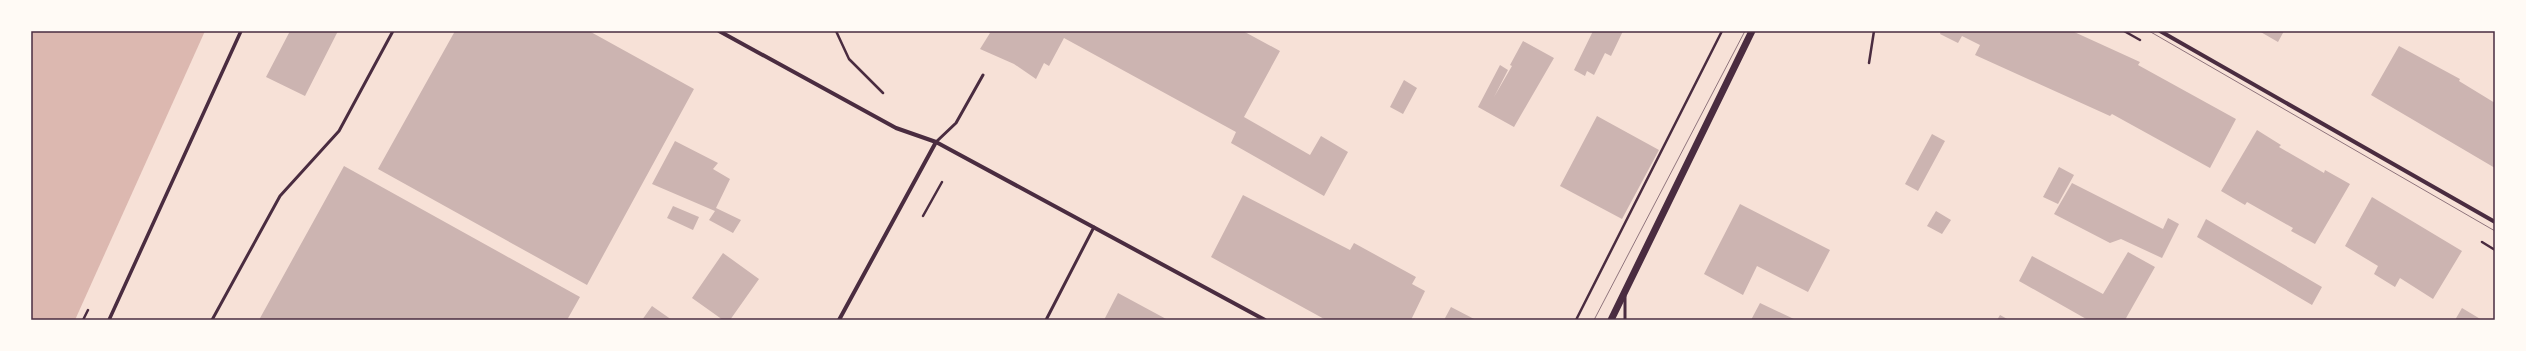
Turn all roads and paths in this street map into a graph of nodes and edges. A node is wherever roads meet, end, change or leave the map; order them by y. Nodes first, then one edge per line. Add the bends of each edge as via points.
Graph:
1 (241, 31) edge
2 (393, 31) edge
3 (719, 31) edge
4 (836, 31) edge
5 (1722, 31) edge
6 (1752, 31) edge
7 (1874, 31) edge
8 (2160, 31) edge
9 (1869, 63) dead end
10 (983, 75) dead end
11 (896, 128) junction
12 (936, 142) junction
13 (2495, 222) edge
14 (1094, 227) junction
15 (1625, 294) junction
16 (109, 320) edge
17 (212, 320) edge
18 (839, 320) edge
19 (1046, 320) edge
20 (1265, 320) edge
21 (1576, 320) edge
22 (1611, 320) edge
23 (1625, 320) edge

1 - 16 street
2 - 17 lane via 339,131 280,196
3 - 11 street
4 - 11 path via 849,59 889,100
5 - 21 path
6 - 15 street
7 - 9 path
8 - 13 street
10 - 12 lane via 956,123
11 - 12 street
12 - 14 street
12 - 18 street
14 - 19 lane
14 - 20 street
15 - 22 street
15 - 23 lane

